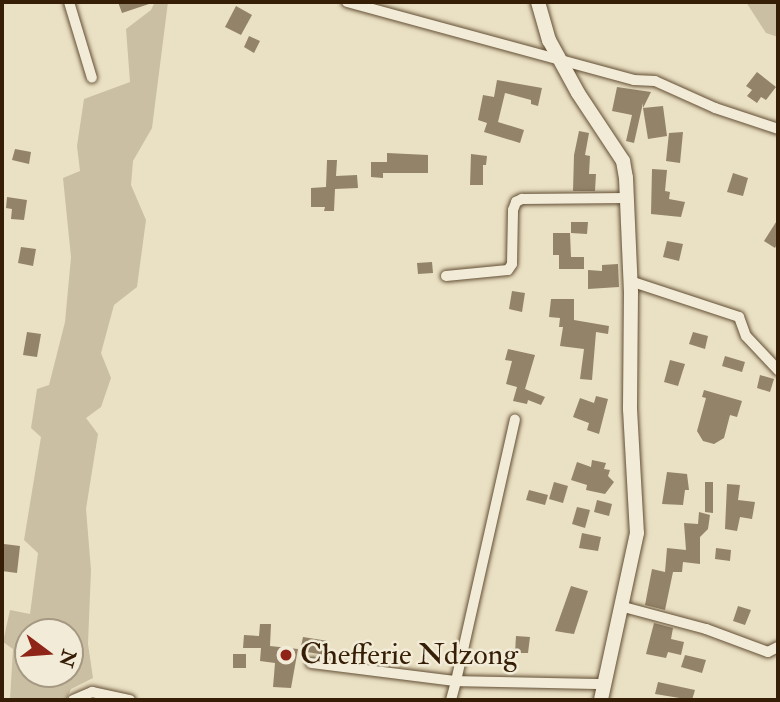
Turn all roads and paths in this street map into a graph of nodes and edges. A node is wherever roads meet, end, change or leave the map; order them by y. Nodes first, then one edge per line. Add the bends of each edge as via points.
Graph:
1 (69, 2) edge
2 (347, 2) edge
3 (538, 2) edge
4 (559, 57) junction
5 (92, 78) dead end
6 (778, 129) edge
7 (627, 198) junction
8 (446, 276) dead end
9 (630, 281) junction
10 (778, 370) edge
11 (515, 420) dead end
12 (620, 606) junction
13 (778, 647) edge
14 (311, 663) dead end
15 (456, 681) junction
16 (604, 684) junction
17 (73, 700) edge
18 (130, 700) edge
19 (451, 700) edge
20 (601, 700) edge

1 - 5 street
2 - 4 street
3 - 4 street
4 - 6 street via 634,80 655,81
4 - 7 street via 623,161
7 - 8 street via 522,199 513,210 508,270
7 - 9 street
9 - 10 street via 739,317 746,336
9 - 12 street via 630,409 637,533
11 - 15 street
12 - 13 street via 706,629 768,652
12 - 16 street
14 - 15 street
15 - 16 street
15 - 19 street
16 - 20 street
17 - 18 street via 92,692

